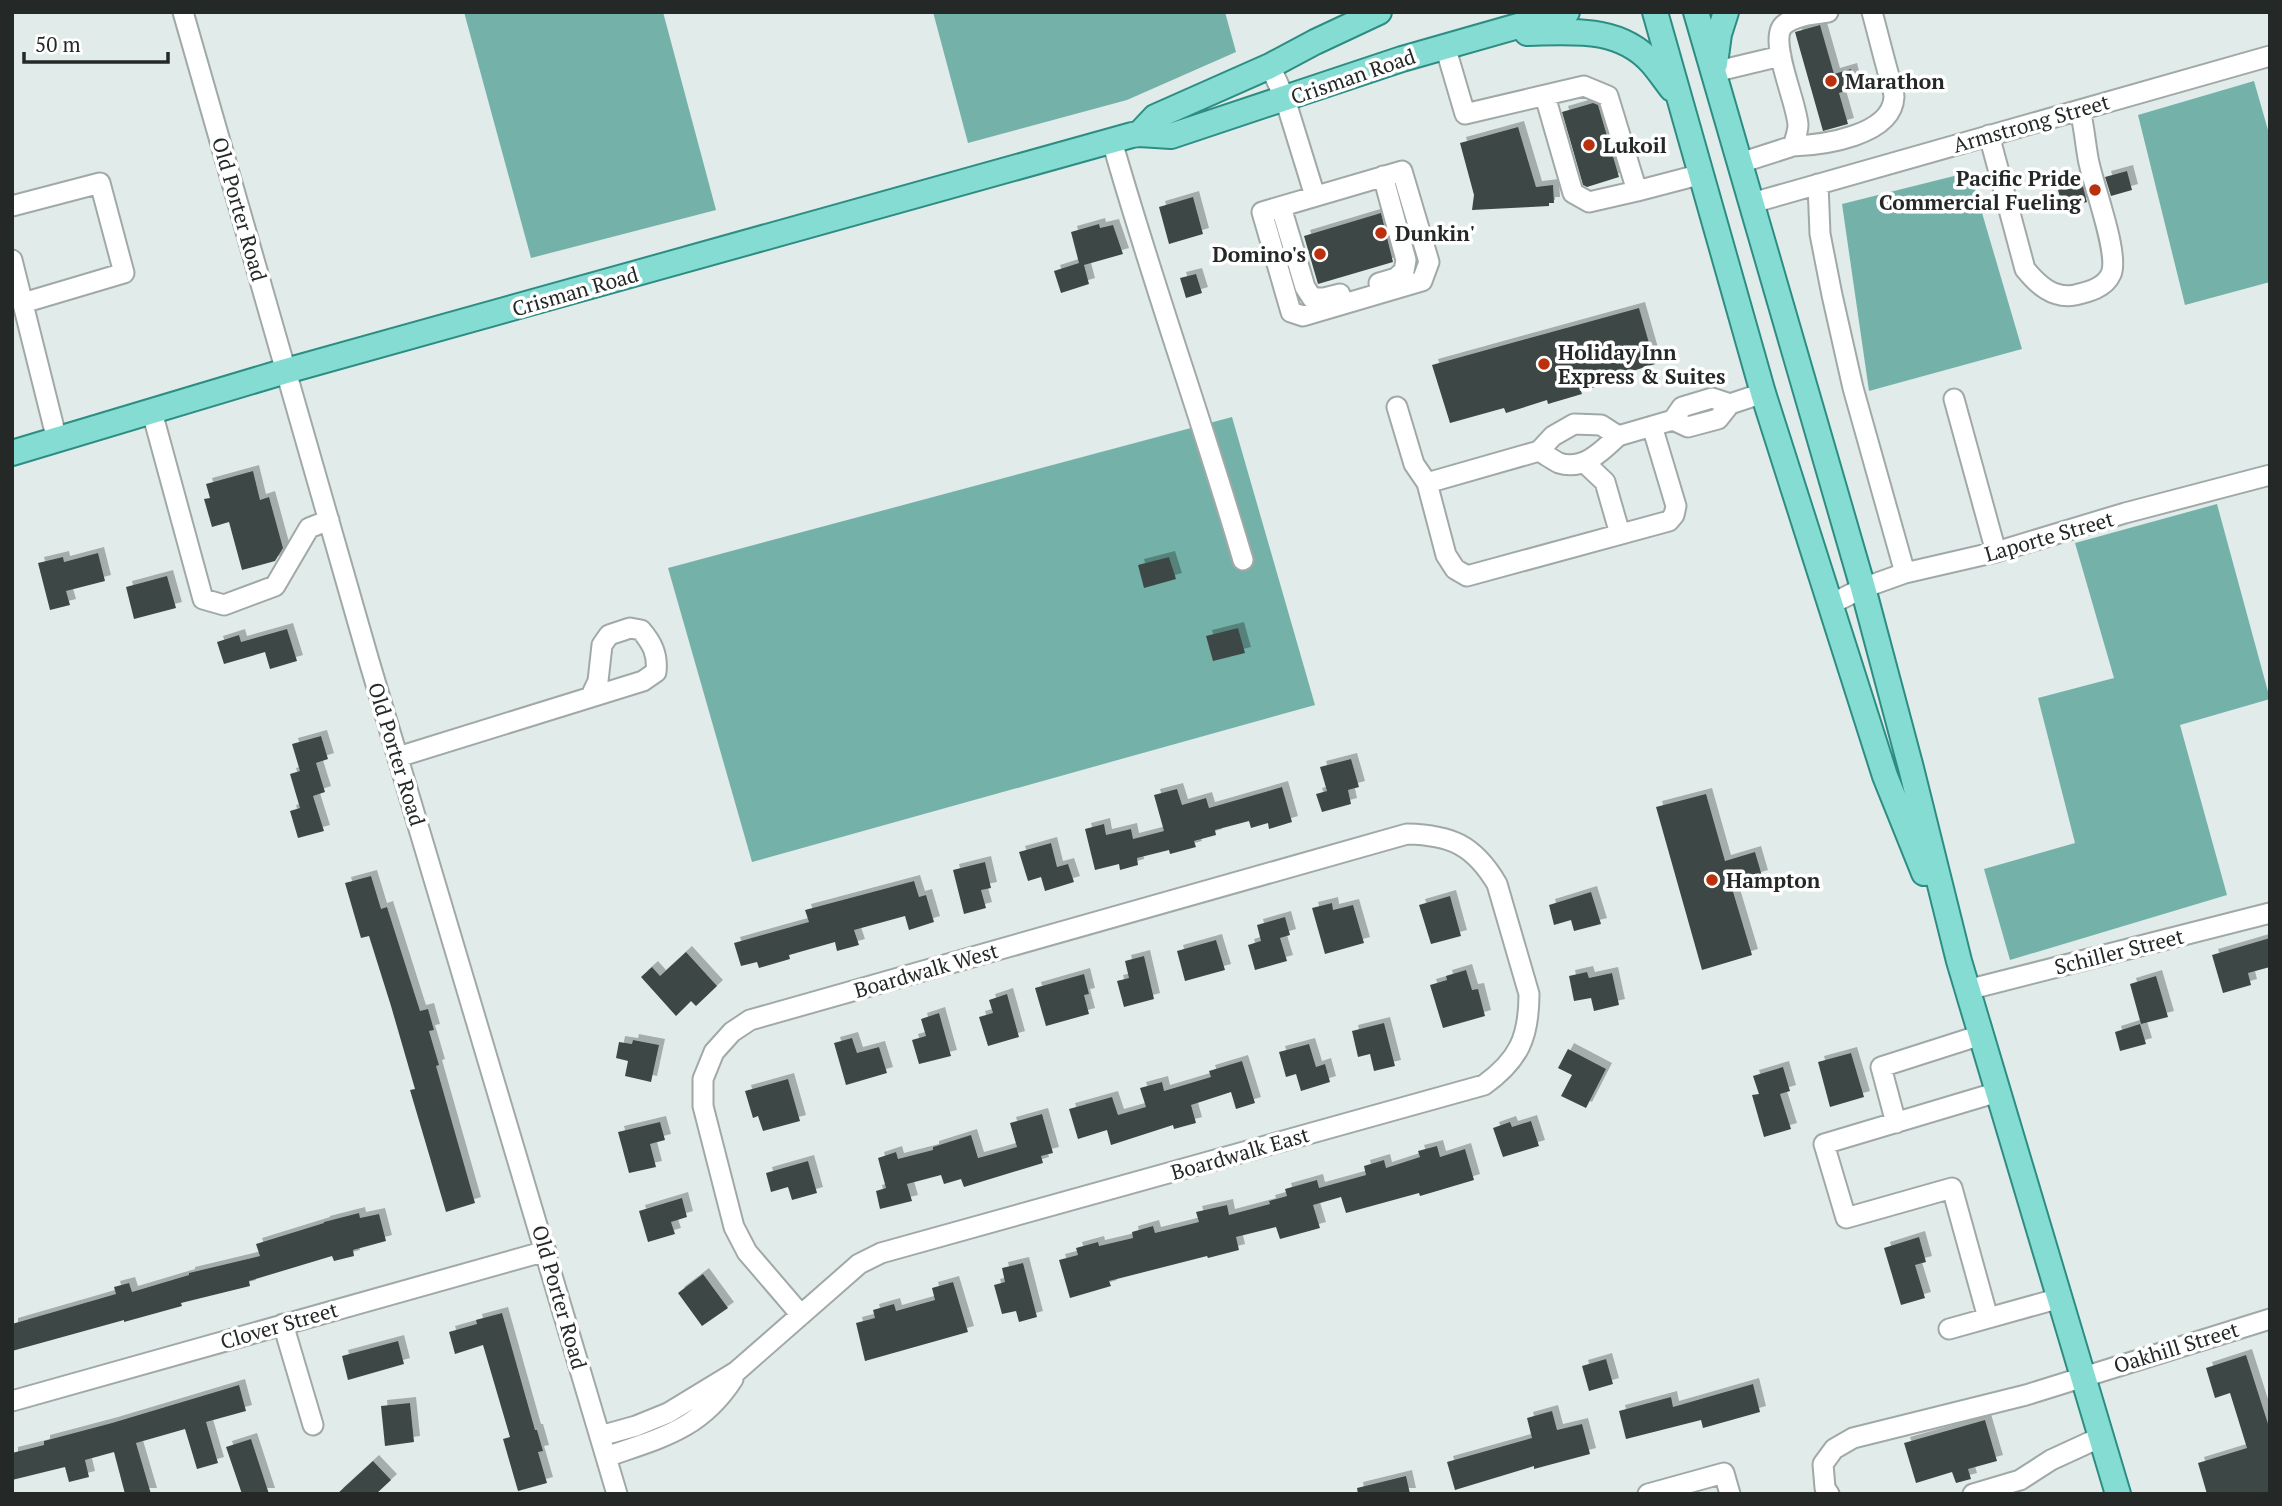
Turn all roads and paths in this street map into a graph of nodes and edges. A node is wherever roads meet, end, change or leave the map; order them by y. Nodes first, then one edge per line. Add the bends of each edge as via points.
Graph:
1 (183, 12) edge
2 (1379, 12) edge
3 (1567, 12) edge
4 (1655, 12) edge
5 (1696, 12) edge
6 (1726, 12) edge
7 (1828, 12) edge
8 (1872, 12) edge
9 (1806, 14) edge
10 (1495, 33) junction
11 (1445, 46) junction
12 (1781, 55) junction
13 (2270, 55) edge
14 (1270, 66) junction
15 (1714, 72) junction
16 (1545, 96) junction
17 (1285, 99) junction
18 (1681, 102) junction
19 (2080, 110) junction
20 (1139, 134) junction
21 (1989, 135) junction
22 (1112, 141) junction
23 (1793, 146) junction
24 (1740, 163) junction
25 (1702, 174) junction
26 (1383, 176) junction
27 (1818, 184) junction
28 (1637, 191) junction
29 (1315, 196) junction
30 (1752, 203) junction
31 (12, 206) edge
32 (1281, 207) junction
33 (12, 260) edge
34 (23, 303) junction
35 (286, 371) junction
36 (1763, 393) junction
37 (1954, 399) dead end
38 (1397, 407) dead end
39 (152, 412) junction
40 (1651, 426) junction
41 (1618, 436) junction
42 (57, 440) junction
43 (1539, 452) junction
44 (12, 453) edge
45 (1585, 463) junction
46 (2270, 475) edge
47 (1427, 483) junction
48 (329, 520) junction
49 (1620, 534) junction
50 (1996, 552) junction
51 (1243, 560) dead end
52 (1905, 572) junction
53 (1863, 588) junction
54 (1831, 604) junction
55 (591, 696) dead end
56 (398, 757) junction
57 (1432, 835) joint
58 (2270, 913) edge
59 (1959, 961) junction
60 (1968, 990) junction
61 (1980, 1035) junction
62 (1998, 1092) junction
63 (1896, 1123) junction
64 (546, 1251) junction
65 (2060, 1298) junction
66 (801, 1315) junction
67 (1987, 1318) junction
68 (2270, 1319) edge
69 (283, 1324) junction
70 (1949, 1329) dead end
71 (737, 1371) junction
72 (2083, 1376) junction
73 (12, 1401) edge
74 (313, 1425) dead end
75 (600, 1436) junction
76 (2101, 1437) junction
77 (607, 1457) junction
78 (617, 1494) edge
79 (1648, 1494) edge
80 (1730, 1494) edge
81 (1829, 1494) edge
82 (1973, 1494) edge
83 (2118, 1494) edge

1 - 35 street, Old Porter Road
2 - 14 main road, Crisman Road
3 - 10 main road, Crisman Road
4 - 18 main road
5 - 15 main road
6 - 15 main road via 1718,34
7 - 9 street
8 - 23 street via 1894,96 1891,110 1867,131 1831,142
9 - 12 street via 1782,27
10 - 11 main road, Crisman Road
10 - 18 main road via 1594,32 1623,41 1651,61
11 - 16 street via 1465,114
11 - 17 main road, Crisman Road
12 - 15 street
12 - 23 street via 1798,125
13 - 19 street, Armstrong Street
14 - 17 street
14 - 20 main road, Crisman Road via 1155,117
15 - 24 main road
16 - 28 street via 1584,86 1608,96
16 - 28 street via 1573,193 1589,202
17 - 20 main road, Crisman Road via 1171,136
17 - 29 street
18 - 25 main road
19 - 21 street, Armstrong Street
19 - 21 street via 2112,252 2112,272 2104,284 2086,292 2067,296 2049,292 2025,268
20 - 22 main road, Crisman Road
21 - 27 street, Armstrong Street
22 - 35 main road, Crisman Road
22 - 51 street
23 - 24 street
24 - 30 main road
25 - 28 street
25 - 36 main road
26 - 29 street
26 - 32 street via 1406,260 1404,271 1396,278 1312,298
26 - 32 street via 1402,171 1429,262 1422,281 1303,316 1291,312 1262,212
27 - 30 street, Armstrong Street
27 - 52 street via 1820,234 1832,295
29 - 32 street
30 - 53 main road
31 - 34 street via 100,183 124,274
33 - 34 street
34 - 42 street
35 - 39 main road, Crisman Road
35 - 48 street, Old Porter Road
36 - 40 street via 1730,404 1712,398 1682,407 1673,420
36 - 54 main road
37 - 50 street
38 - 47 street via 1414,464
39 - 42 main road, Crisman Road
39 - 48 street via 203,599 224,604 275,586 309,528
40 - 41 street
40 - 49 street via 1676,506 1674,515 1669,521
41 - 43 street via 1601,425 1574,424 1553,436
41 - 45 street
42 - 44 main road, Crisman Road
43 - 45 street via 1561,463
43 - 47 street
45 - 49 street via 1605,482
46 - 50 street, Laporte Street
47 - 49 street via 1446,555 1455,569 1467,576
48 - 56 street, Old Porter Road
50 - 52 street, Laporte Street
52 - 53 street, Laporte Street
53 - 54 street, Laporte Street
53 - 59 main road
54 - 59 main road via 1885,776
55 - 56 street
56 - 64 street, Old Porter Road
57 - 66 street, Boardwalk East via 1472,851 1497,884 1529,994 1526,1030 1504,1070 1484,1085 881,1253 859,1264
57 - 66 street, Boardwalk West via 1388,839 750,1020 732,1032 713,1052 704,1079 703,1106 734,1227 747,1252
58 - 60 street, Schiller Street
59 - 60 main road
60 - 61 main road
61 - 62 main road
61 - 63 street via 1881,1067
62 - 63 street
62 - 65 main road
63 - 67 street via 1824,1144 1846,1218 1952,1188
64 - 69 street, Clover Street
64 - 75 street, Old Porter Road
65 - 67 street
65 - 72 main road
66 - 71 street, Boardwalk East
67 - 70 street
68 - 72 street, Oakhill Street
69 - 73 street, Clover Street
69 - 74 street
71 - 75 street, Boardwalk East via 668,1413
71 - 77 street, Boardwalk East via 723,1394 699,1418 671,1435
72 - 76 main road
72 - 81 street, Oakhill Street via 2026,1395 1853,1438 1834,1449 1823,1464
75 - 77 street, Old Porter Road
76 - 82 street via 2020,1480
76 - 83 main road
77 - 78 street, Old Porter Road
79 - 80 street via 1724,1473

